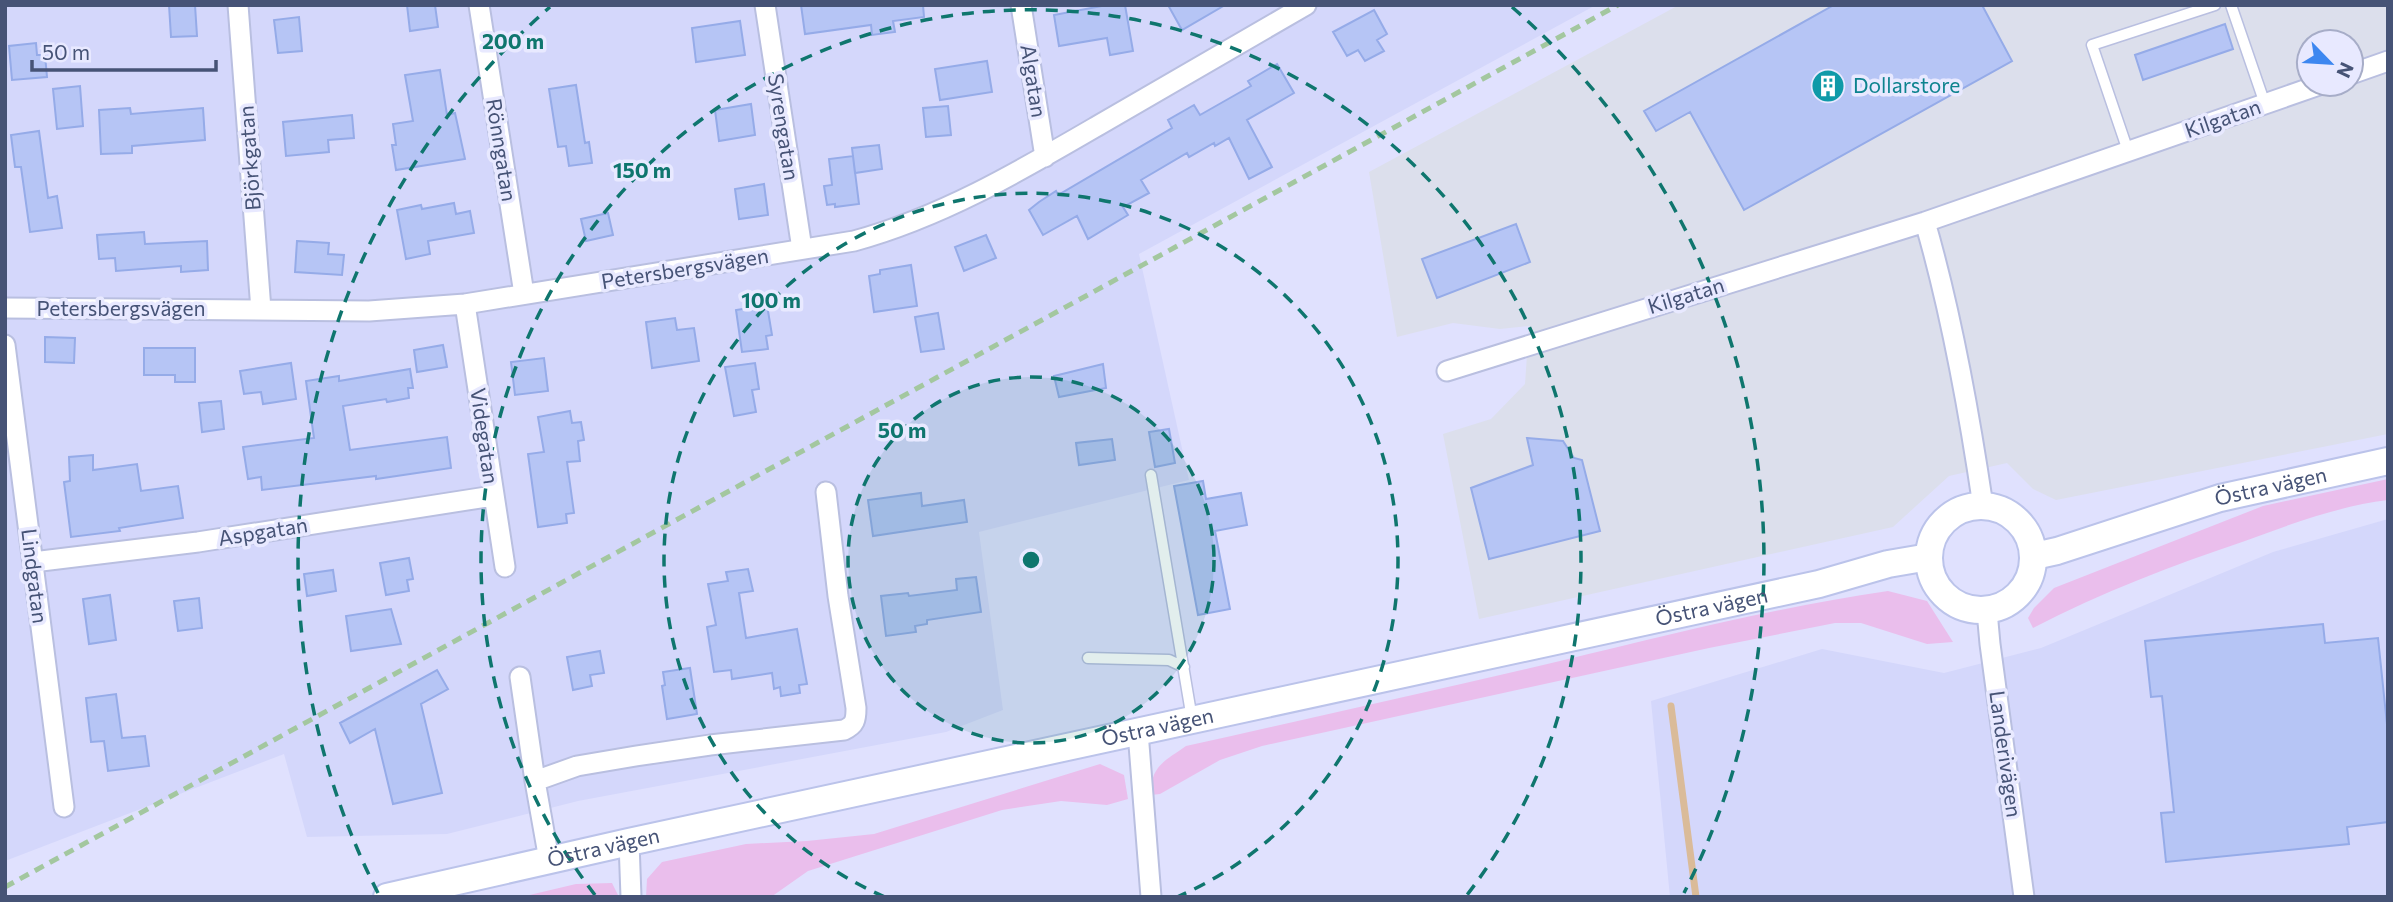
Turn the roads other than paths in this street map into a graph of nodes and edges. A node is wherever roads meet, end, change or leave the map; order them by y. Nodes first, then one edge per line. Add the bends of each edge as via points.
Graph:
1 (238, 5) edge
2 (479, 5) edge
3 (765, 5) edge
4 (1021, 5) edge
5 (1306, 5) edge
6 (2214, 5) edge
7 (2231, 5) edge
8 (2388, 61) edge
9 (2365, 69) edge
10 (2295, 93) edge
11 (2264, 104) junction
12 (2128, 151) junction
13 (1045, 156) junction
14 (1925, 222) junction
15 (802, 249) junction
16 (524, 294) junction
17 (466, 304) junction
18 (5, 308) edge
19 (261, 310) junction
20 (5, 345) edge
21 (1447, 371) dead end
22 (7, 374) edge
23 (2388, 461) edge
24 (1151, 475) dead end
25 (826, 492) dead end
26 (493, 496) junction
27 (1983, 506) junction
28 (2034, 556) junction
29 (1929, 557) junction
30 (33, 562) junction
31 (505, 567) dead end
32 (1987, 611) junction
33 (1088, 658) dead end
34 (1184, 667) junction
35 (520, 677) dead end
36 (1192, 720) junction
37 (1138, 732) junction
38 (535, 781) junction
39 (64, 807) dead end
40 (629, 842) junction
41 (550, 860) junction
42 (387, 897) edge
43 (631, 897) edge
44 (1151, 897) edge
45 (2024, 897) edge

1 - 19 street, Björkgatan
2 - 16 street, Rönngatan
3 - 15 street, Syrengatan
4 - 13 street, Algatan
5 - 13 street, Petersbergsvägen
6 - 12 lane via 2092,45
7 - 11 lane
8 - 9 street
10 - 11 street, Kilgatan
11 - 12 street, Kilgatan
12 - 14 street, Kilgatan
13 - 15 street, Petersbergsvägen via 942,211 854,241
14 - 21 street, Kilgatan
14 - 27 street via 1954,343
15 - 16 street, Petersbergsvägen
16 - 17 street, Petersbergsvägen
17 - 19 street, Petersbergsvägen via 369,311
17 - 26 street, Videgatan
18 - 19 street, Petersbergsvägen
20 - 22 street, Lindgatan
22 - 30 street, Lindgatan
23 - 28 street, Östra vägen via 2220,498
24 - 34 lane
25 - 38 street via 856,708 852,726 577,766
26 - 30 street, Aspgatan via 198,542
26 - 31 street, Videgatan
27 - 28 street via 2002,510 2018,521
27 - 29 street via 1963,509 1946,520 1934,537
28 - 32 street via 2024,589 2004,606
29 - 32 street via 1934,581 1943,594 1963,608
29 - 36 street, Östra vägen
30 - 39 street, Lindgatan
32 - 45 street, Landerivägen
33 - 34 lane via 1169,660
34 - 36 lane
35 - 38 street
36 - 37 street, Östra vägen
37 - 40 street, Östra vägen
37 - 44 street
38 - 41 street
40 - 41 street, Östra vägen
40 - 43 street
41 - 42 street, Östra vägen

